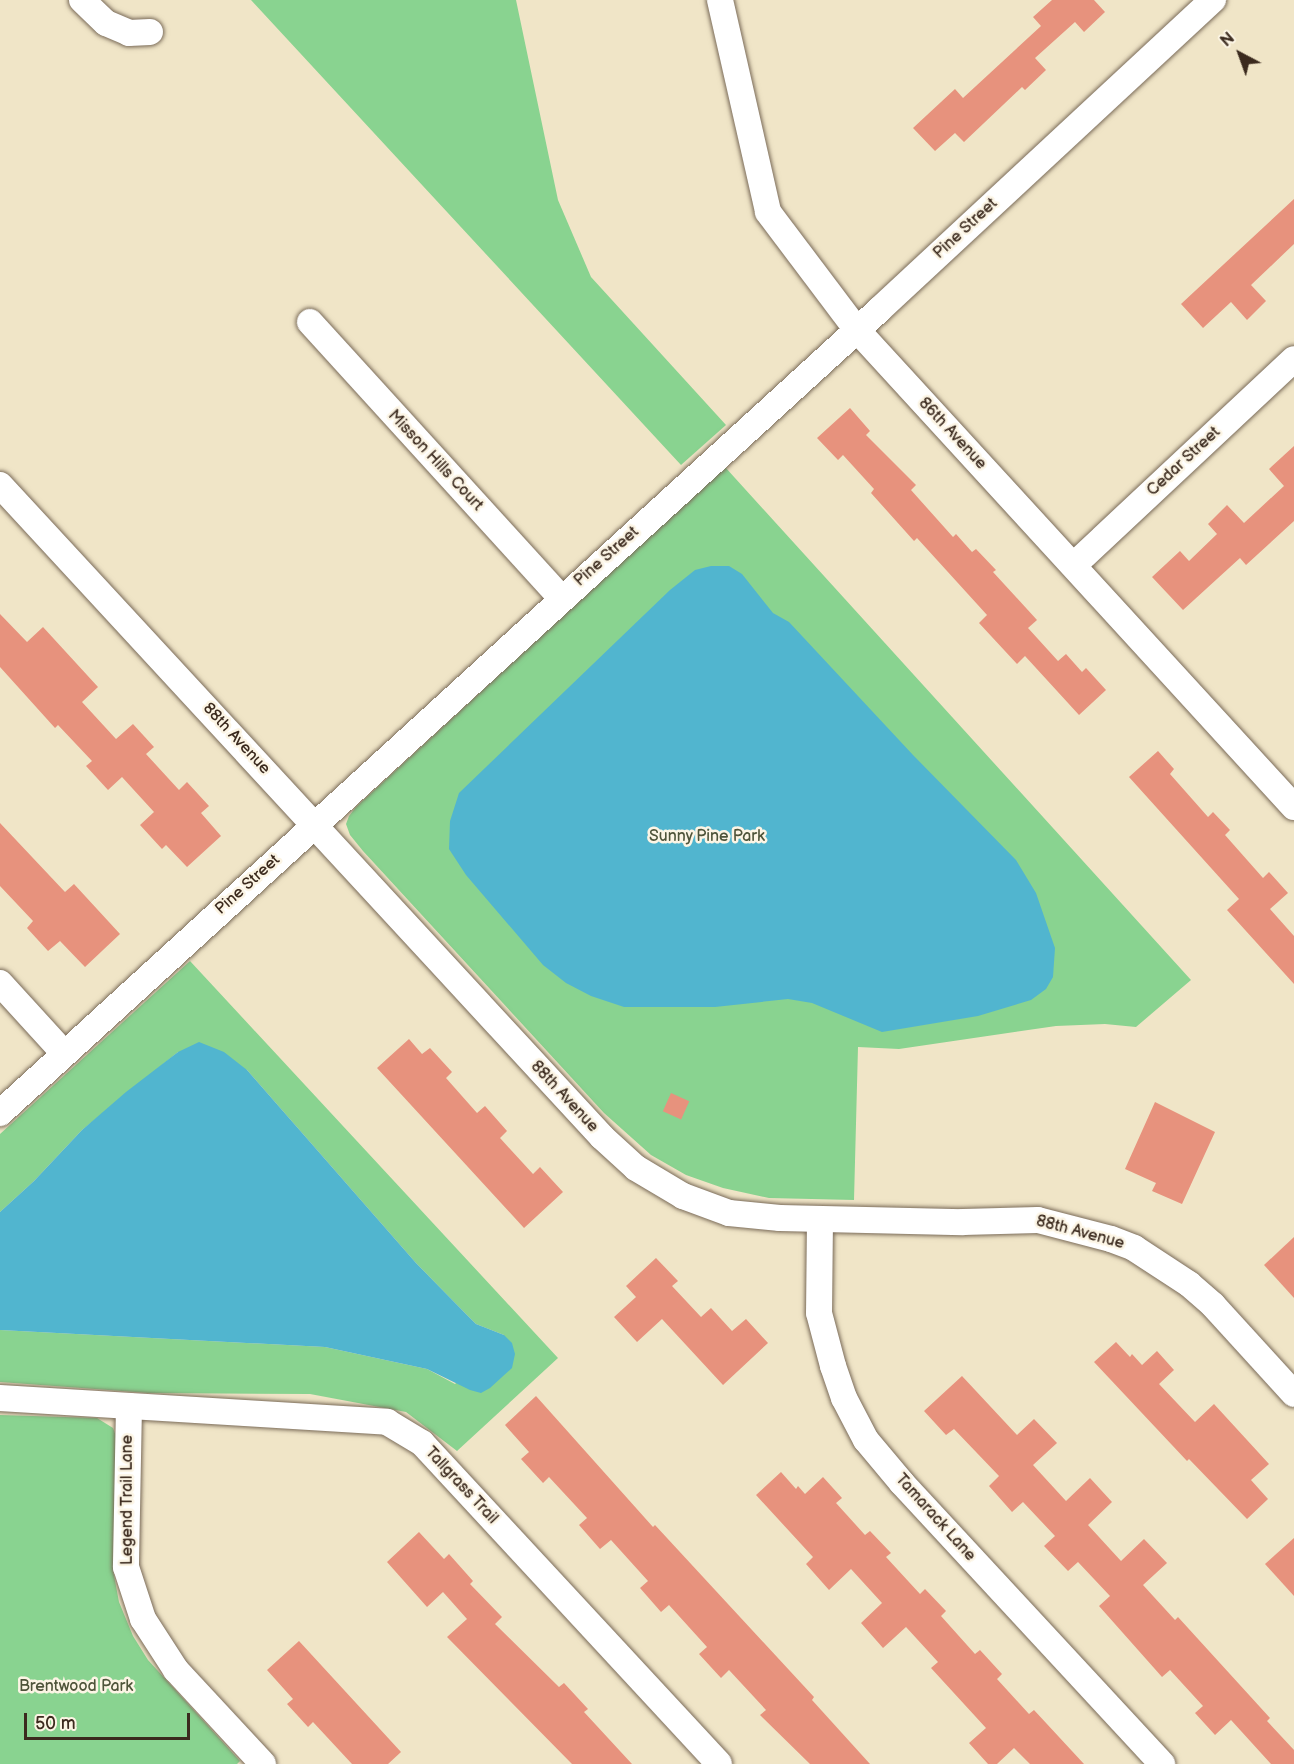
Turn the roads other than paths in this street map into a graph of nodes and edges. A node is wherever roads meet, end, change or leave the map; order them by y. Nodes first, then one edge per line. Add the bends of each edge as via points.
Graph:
1 (82, 0) edge
2 (720, 0) edge
3 (1213, 0) edge
4 (150, 32) dead end
5 (310, 322) dead end
6 (857, 330) junction
7 (1294, 359) edge
8 (0, 485) edge
9 (1074, 566) junction
10 (562, 599) junction
11 (1294, 807) edge
12 (314, 824) junction
13 (0, 983) edge
14 (64, 1053) junction
15 (0, 1113) edge
16 (820, 1219) junction
17 (1294, 1394) edge
18 (0, 1398) edge
19 (129, 1406) junction
20 (263, 1764) edge
21 (719, 1764) edge
22 (1162, 1764) edge

1 - 4 street via 106,23 129,33
2 - 6 street, 86th Avenue via 768,212
3 - 6 street, Pine Street
5 - 10 street, Misson Hills Court
6 - 9 street, 86th Avenue
6 - 10 street, Pine Street
7 - 9 street, Cedar Street
8 - 12 street, 88th Avenue
9 - 11 street, 86th Avenue
10 - 12 street, Pine Street
12 - 14 street, Pine Street
12 - 16 street, 88th Avenue via 602,1137 636,1168 683,1196 729,1213
13 - 14 street
14 - 15 street, Pine Street
16 - 17 street, 88th Avenue via 1038,1220 1110,1239 1134,1248 1189,1284
16 - 22 street, Tamarack Lane via 819,1313 832,1366 866,1440
18 - 19 street, Tallgrass Trail
19 - 20 street, Legend Trail Lane via 126,1567 143,1619 176,1670
19 - 21 street, Tallgrass Trail via 387,1422 422,1443

